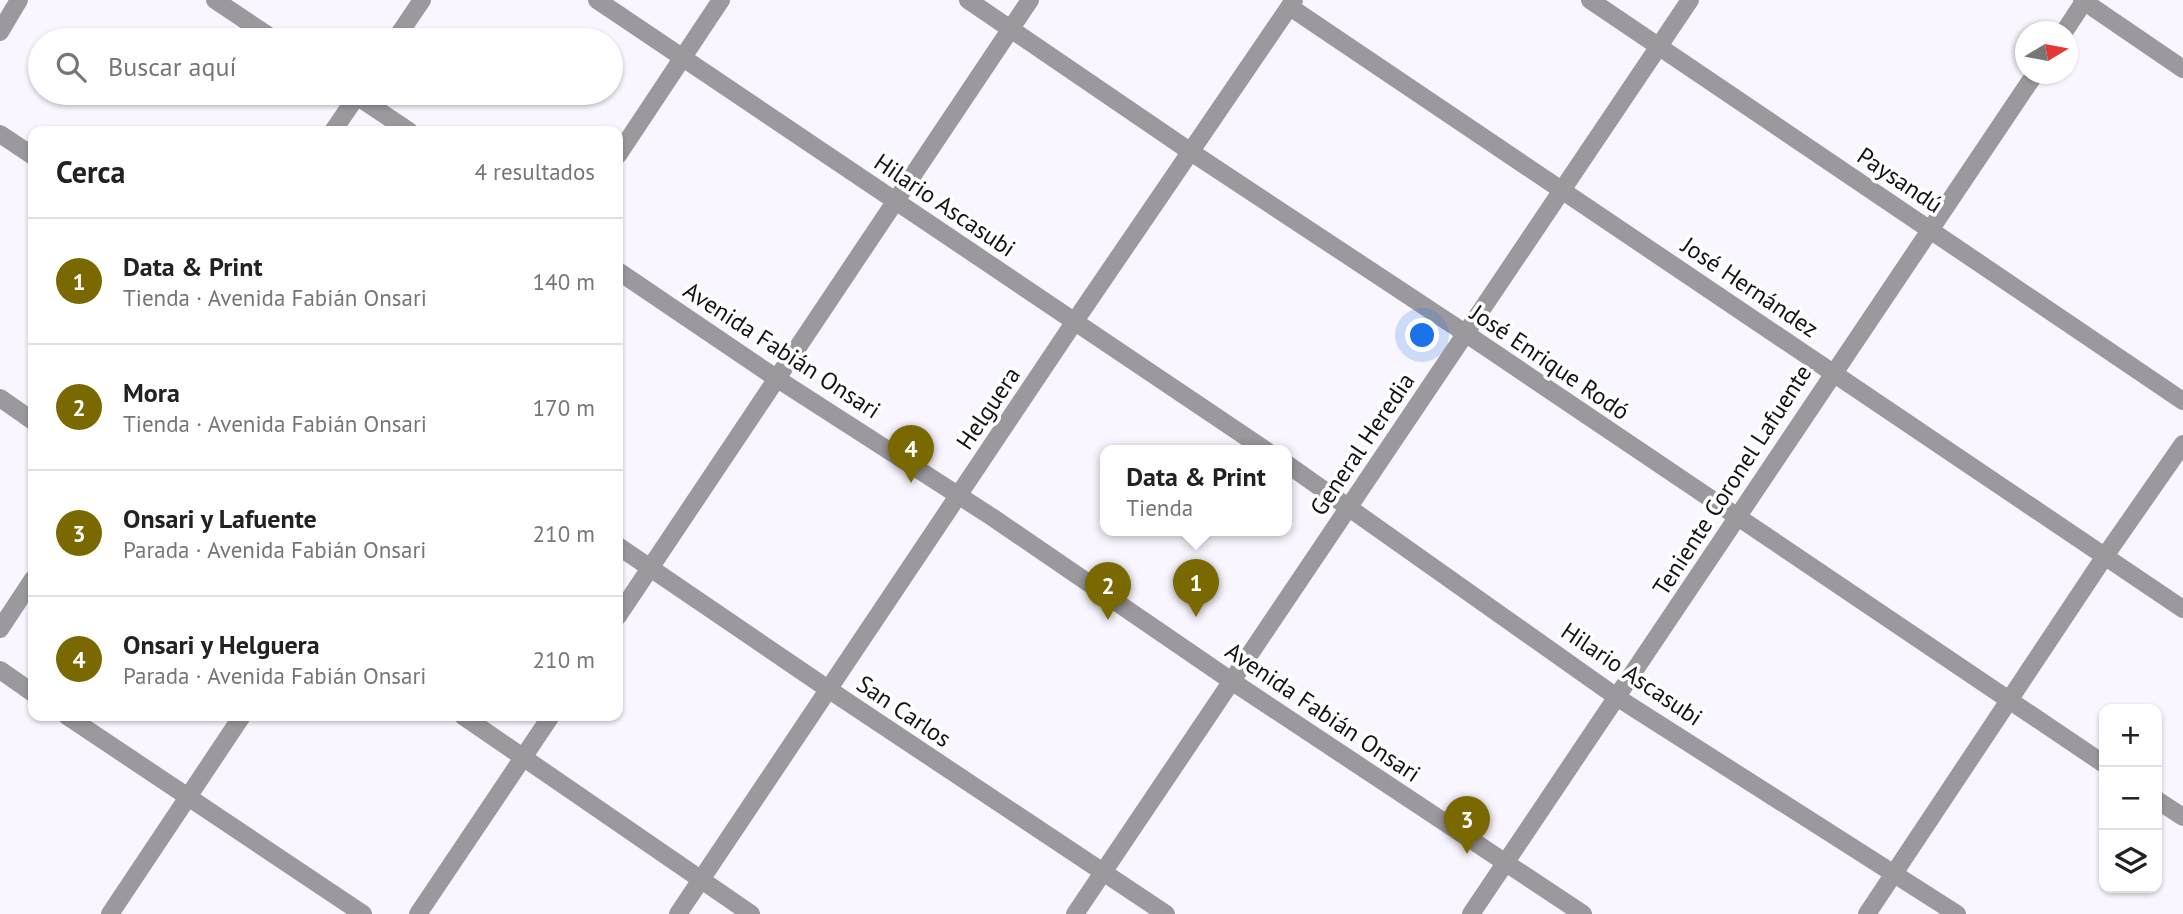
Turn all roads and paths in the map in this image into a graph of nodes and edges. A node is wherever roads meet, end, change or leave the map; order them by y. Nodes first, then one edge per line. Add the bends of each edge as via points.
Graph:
1 (19, 0) edge
2 (215, 0) edge
3 (422, 0) edge
4 (597, 0) edge
5 (721, 0) edge
6 (968, 0) edge
7 (1030, 0) edge
8 (1590, 0) edge
9 (1690, 0) edge
10 (2083, 1) edge
11 (1292, 3) edge
12 (2071, 21) edge
13 (257, 28) edge
14 (402, 28) edge
15 (1011, 28) junction
16 (0, 32) edge
17 (1659, 46) junction
18 (682, 58) junction
19 (2183, 69) edge
20 (2028, 84) edge
21 (349, 105) edge
22 (372, 105) edge
23 (335, 126) edge
24 (402, 126) edge
25 (0, 134) edge
26 (623, 147) edge
27 (1191, 152) junction
28 (28, 153) edge
29 (1562, 190) junction
30 (895, 202) junction
31 (1929, 230) junction
32 (623, 274) edge
33 (1075, 321) junction
34 (1465, 333) junction
35 (1833, 372) junction
36 (776, 378) junction
37 (0, 398) edge
38 (2183, 401) edge
39 (28, 418) edge
40 (2183, 444) edge
41 (1258, 445) edge
42 (1292, 467) edge
43 (959, 495) junction
44 (1350, 507) junction
45 (1738, 519) junction
46 (623, 549) edge
47 (2105, 556) junction
48 (650, 568) junction
49 (28, 587) edge
50 (623, 608) edge
51 (2183, 609) edge
52 (0, 629) edge
53 (0, 670) edge
54 (1233, 682) junction
55 (28, 690) edge
56 (828, 690) junction
57 (1618, 698) junction
58 (2010, 701) junction
59 (74, 721) edge
60 (239, 721) edge
61 (470, 721) edge
62 (548, 721) edge
63 (523, 757) junction
64 (2099, 761) edge
65 (186, 797) junction
66 (2162, 803) edge
67 (2183, 817) edge
68 (1506, 863) junction
69 (1103, 873) junction
70 (1894, 873) junction
71 (700, 880) junction
72 (110, 914) edge
73 (363, 914) edge
74 (418, 914) edge
75 (678, 914) edge
76 (751, 914) edge
77 (1075, 914) edge
78 (1166, 914) edge
79 (1471, 914) edge
80 (1583, 914) edge
81 (1867, 914) edge
82 (1957, 914) edge

1 - 16 street
2 - 13 street
3 - 14 street
4 - 18 street, Hilario Ascasubi
5 - 18 street
6 - 15 street, José Enrique Rodó
7 - 15 street
8 - 17 street, Paysandú
9 - 17 street, General Heredia
10 - 12 street
10 - 19 street
11 - 27 street, Helguera
11 - 29 street, José Hernández
15 - 27 street, José Enrique Rodó
15 - 30 street
17 - 29 street, General Heredia
17 - 31 street, Paysandú
18 - 26 street
18 - 30 street, Hilario Ascasubi
20 - 31 street, Teniente Coronel Lafuente
21 - 23 street
22 - 24 street
25 - 28 street
27 - 33 street, Helguera
27 - 34 street, José Enrique Rodó
29 - 34 street, General Heredia
29 - 35 street, José Hernández
30 - 33 street, Hilario Ascasubi
30 - 36 street
31 - 35 street, Teniente Coronel Lafuente
31 - 38 street, Paysandú
32 - 36 street, Avenida Fabián Onsari
33 - 41 street, Hilario Ascasubi
33 - 43 street, Helguera
34 - 44 street, General Heredia
34 - 45 street, José Enrique Rodó
35 - 45 street, Teniente Coronel Lafuente
35 - 47 street, José Hernández
36 - 43 street, Avenida Fabián Onsari
36 - 48 street
37 - 39 street
40 - 47 street
42 - 44 street, Hilario Ascasubi
43 - 54 street, Avenida Fabián Onsari
43 - 56 street, Helguera
44 - 54 street, General Heredia
44 - 57 street, Hilario Ascasubi
45 - 57 street, Teniente Coronel Lafuente
45 - 58 street, José Enrique Rodó
46 - 48 street, San Carlos
47 - 51 street, José Hernández
47 - 58 street
48 - 50 street
48 - 56 street, San Carlos
49 - 52 street
53 - 55 street
54 - 68 street, Avenida Fabián Onsari
54 - 69 street, General Heredia
56 - 69 street, San Carlos
56 - 71 street, Helguera
57 - 68 street, Teniente Coronel Lafuente
57 - 70 street, Hilario Ascasubi
58 - 64 street, José Enrique Rodó
58 - 70 street
59 - 65 street
60 - 65 street
61 - 63 street
62 - 63 street
63 - 71 street
63 - 74 street
65 - 72 street
65 - 73 street
66 - 67 street
68 - 79 street, Teniente Coronel Lafuente
68 - 80 street, Avenida Fabián Onsari
69 - 77 street, General Heredia
69 - 78 street, San Carlos
70 - 81 street
70 - 82 street, Hilario Ascasubi
71 - 75 street, Helguera
71 - 76 street

